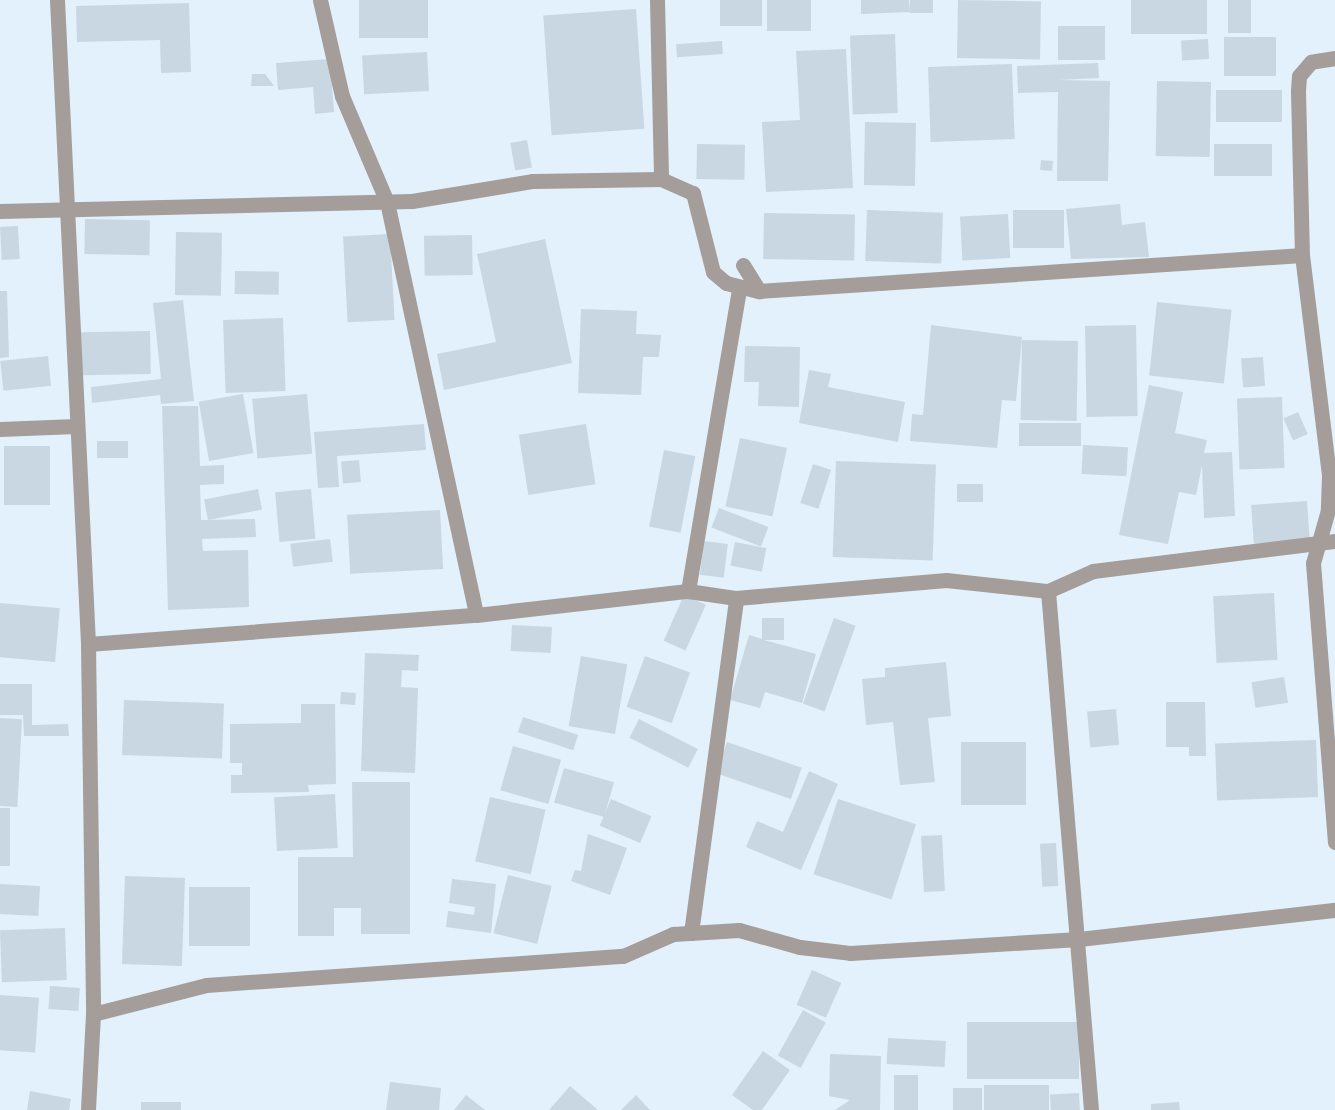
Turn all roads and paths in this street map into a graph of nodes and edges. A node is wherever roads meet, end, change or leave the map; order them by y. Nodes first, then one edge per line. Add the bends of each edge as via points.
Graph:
1 (57, 0) edge
2 (320, 0) edge
3 (657, 0) edge
4 (1335, 58) edge
5 (661, 179) junction
6 (387, 202) junction
7 (63, 207) junction
8 (0, 211) edge
9 (1302, 255) junction
10 (743, 265) dead end
11 (739, 289) junction
12 (759, 291) junction
13 (75, 426) junction
14 (0, 429) edge
15 (1335, 541) edge
16 (1314, 548) junction
17 (688, 591) junction
18 (1048, 591) junction
19 (736, 598) junction
20 (476, 615) junction
21 (88, 644) junction
22 (1335, 842) edge
23 (1335, 910) edge
24 (691, 933) junction
25 (1079, 939) junction
26 (93, 1014) junction
27 (88, 1110) edge
28 (1091, 1110) edge

1 - 7 street
2 - 6 street via 342,96
3 - 5 street
4 - 9 street via 1311,62 1299,76
5 - 6 street via 532,181
5 - 11 street via 693,193 713,272
6 - 7 street
6 - 20 street
7 - 8 street
7 - 13 street
9 - 12 street
9 - 16 street via 1329,476 1328,510
10 - 12 street
11 - 12 street
11 - 17 street
13 - 14 street
13 - 21 street
15 - 16 street
16 - 18 street via 1093,571
16 - 22 street
17 - 19 street
17 - 20 street
18 - 19 street via 946,580
18 - 25 street
19 - 24 street
20 - 21 street
21 - 26 street
23 - 25 street
24 - 25 street via 739,930 800,947 850,953
24 - 26 street via 673,934 623,956 557,965 329,972 206,985
25 - 28 street
26 - 27 street

